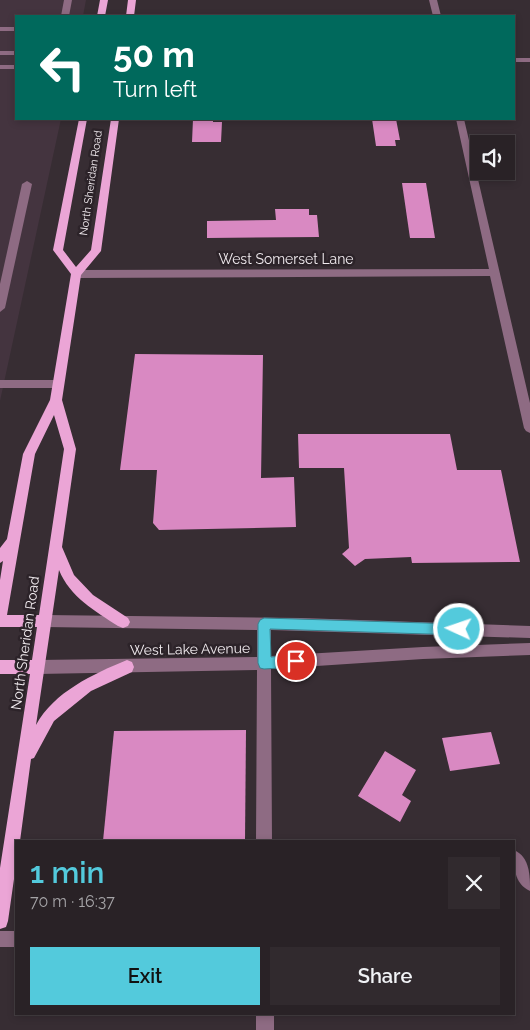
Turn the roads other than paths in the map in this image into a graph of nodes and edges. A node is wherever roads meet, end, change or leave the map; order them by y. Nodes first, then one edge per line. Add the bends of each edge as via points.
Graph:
1 (68, 0) edge
2 (104, 0) edge
3 (132, 0) edge
4 (433, 0) edge
5 (65, 15) edge
6 (101, 15) edge
7 (130, 15) edge
8 (437, 15) edge
9 (0, 29) edge
10 (15, 29) edge
11 (0, 53) edge
12 (15, 53) edge
13 (515, 60) edge
14 (530, 60) edge
15 (0, 67) edge
16 (15, 67) edge
17 (83, 120) edge
18 (115, 120) edge
19 (460, 120) edge
20 (28, 184) dead end
21 (495, 272) junction
22 (76, 274) junction
23 (0, 308) edge
24 (0, 384) edge
25 (58, 384) junction
26 (56, 400) junction
27 (530, 428) edge
28 (14, 542) junction
29 (56, 547) junction
30 (0, 557) edge
31 (0, 619) edge
32 (45, 621) junction
33 (123, 622) junction
34 (264, 624) junction
35 (530, 632) edge
36 (530, 649) edge
37 (264, 663) junction
38 (0, 667) edge
39 (38, 667) junction
40 (127, 667) junction
41 (24, 762) junction
42 (264, 840) edge
43 (515, 860) edge
44 (530, 883) edge
45 (0, 921) edge
46 (0, 938) edge
47 (15, 939) edge
48 (264, 1015) edge
49 (264, 1030) edge

1 - 5 street
2 - 6 main road
3 - 7 main road
4 - 8 street
9 - 10 street
11 - 12 street
13 - 14 street
15 - 16 street
17 - 22 main road, North Sheridan Road via 58,250
18 - 22 main road, North Sheridan Road via 96,251
19 - 21 street
20 - 23 street
21 - 22 street, West Somerset Lane
21 - 27 street
22 - 25 main road, North Sheridan Road
24 - 25 street
25 - 26 main road, North Sheridan Road
26 - 28 main road, North Sheridan Road via 29,454
26 - 29 main road, North Sheridan Road via 70,449
28 - 30 main road
28 - 31 main road, North Sheridan Road
29 - 32 main road, North Sheridan Road
29 - 33 main road via 69,579 88,599
31 - 32 main road, West Lake Avenue
32 - 33 street, West Lake Avenue
32 - 39 main road, North Sheridan Road
33 - 34 street, West Lake Avenue
34 - 35 street, West Lake Avenue
34 - 37 street
36 - 37 street, West Lake Avenue
37 - 40 street, West Lake Avenue
37 - 42 street
38 - 39 main road, West Lake Avenue
39 - 40 street, West Lake Avenue
39 - 41 main road, North Sheridan Road
40 - 41 main road via 86,686 49,716
41 - 45 main road, North Sheridan Road
43 - 44 street
46 - 47 street
48 - 49 street

